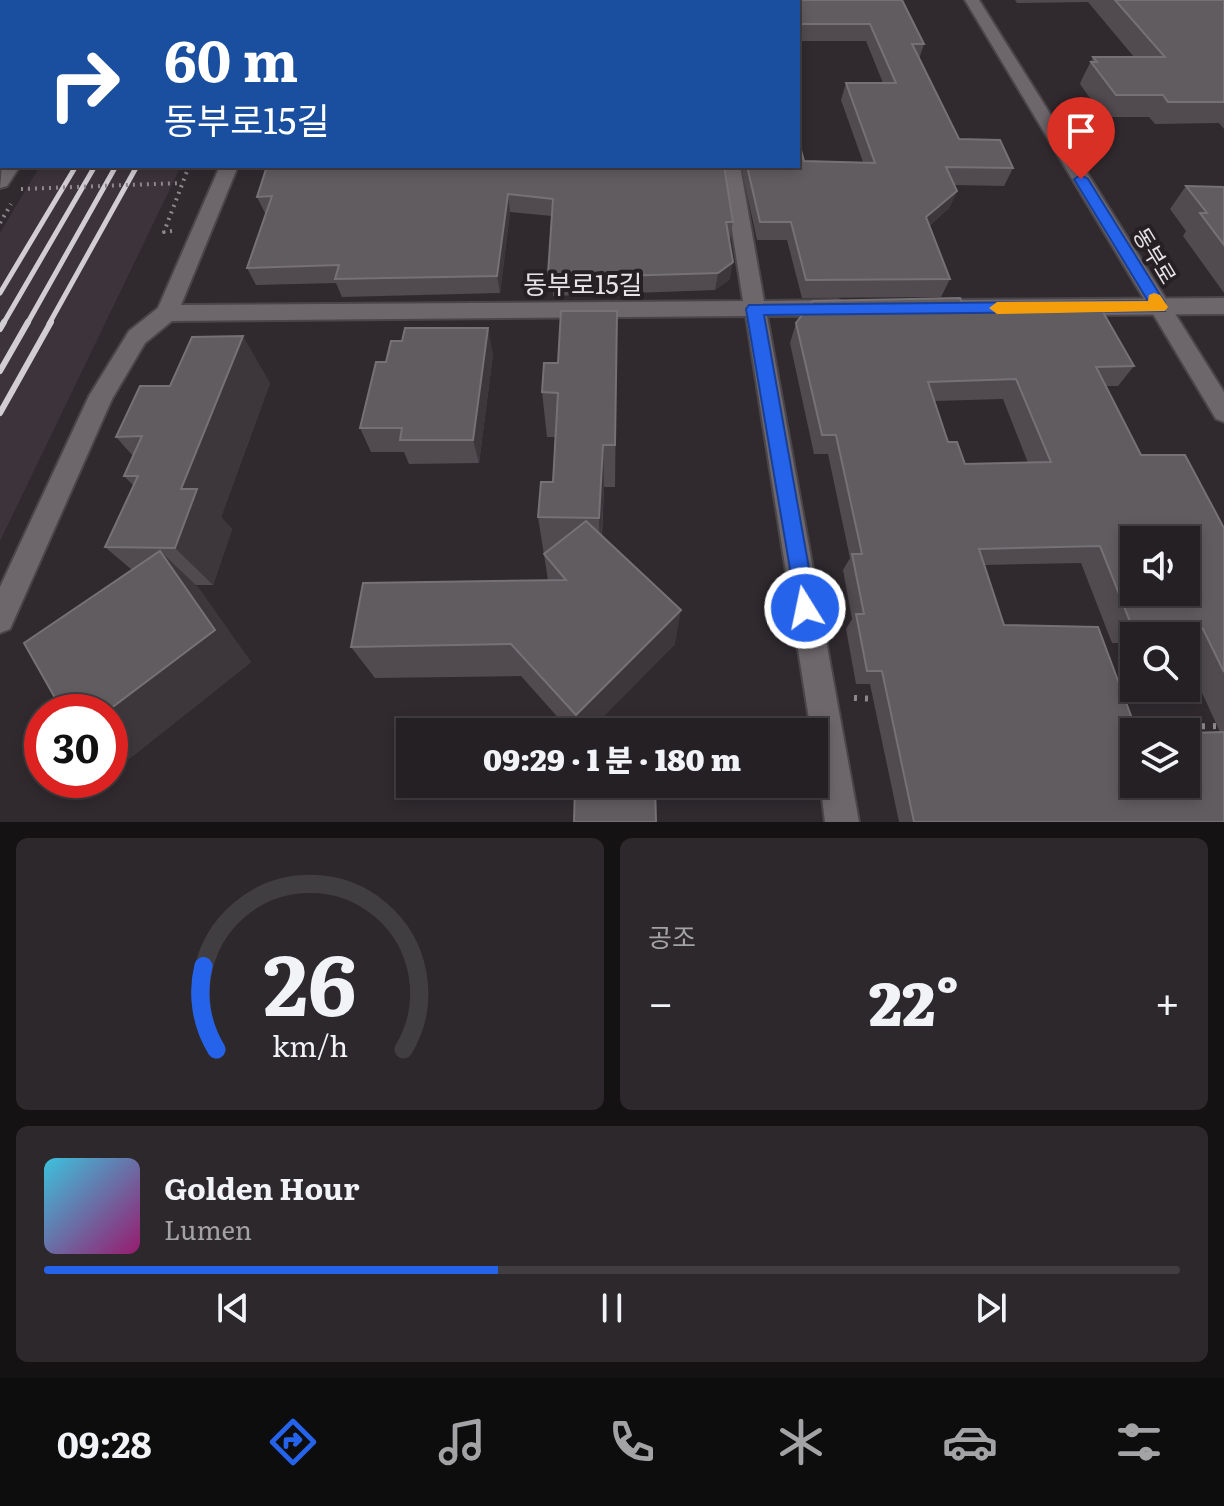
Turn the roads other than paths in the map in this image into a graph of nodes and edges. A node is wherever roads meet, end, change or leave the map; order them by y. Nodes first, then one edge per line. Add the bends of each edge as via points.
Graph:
1 (972, 0) edge
2 (228, 168) edge
3 (731, 168) edge
4 (1224, 306) edge
5 (1159, 307) junction
6 (863, 308) edge
7 (910, 308) edge
8 (754, 309) junction
9 (167, 313) junction
10 (1224, 412) edge
11 (0, 619) edge
12 (842, 822) edge

1 - 5 street, 동부로
2 - 9 street
3 - 8 street
4 - 5 street
5 - 7 street
5 - 10 street, 동부로
6 - 8 street, 동부로15길
8 - 9 street, 동부로15길
8 - 12 street
9 - 11 street via 137,337 101,396

